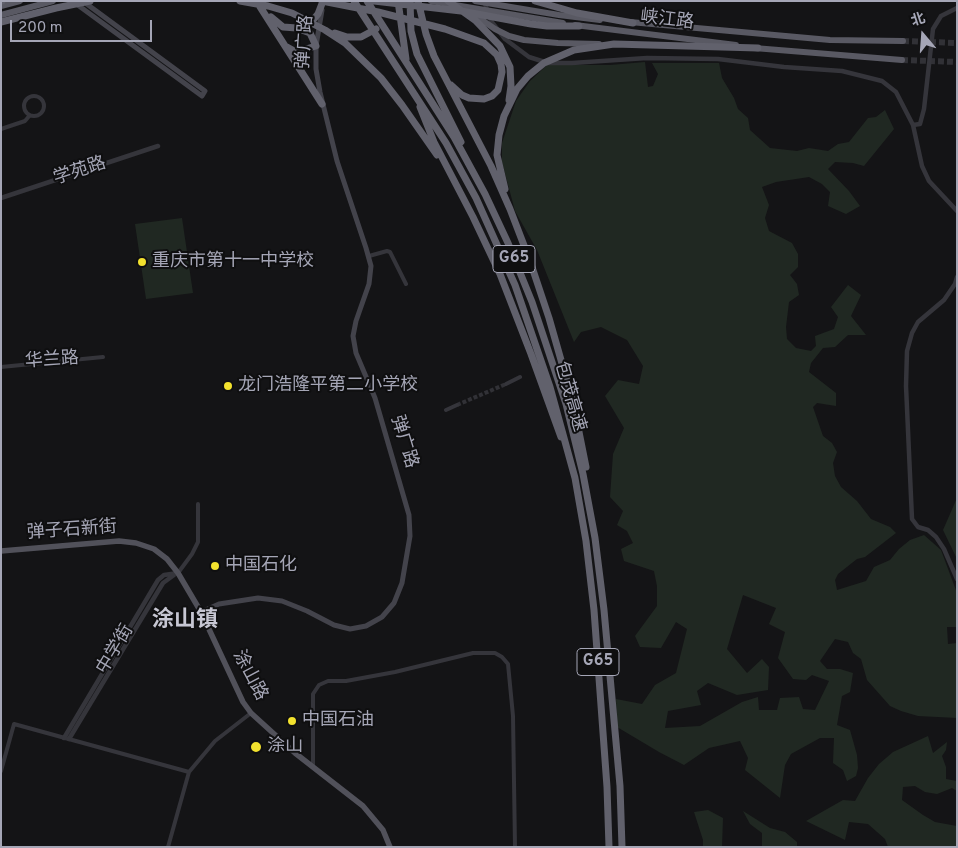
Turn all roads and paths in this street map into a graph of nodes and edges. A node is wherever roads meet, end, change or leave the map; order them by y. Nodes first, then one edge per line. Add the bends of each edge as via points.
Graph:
1 (20, 1) edge
2 (53, 1) edge
3 (73, 1) edge
4 (83, 1) edge
5 (90, 1) edge
6 (240, 1) edge
7 (256, 1) edge
8 (261, 1) edge
9 (323, 1) edge
10 (367, 1) edge
11 (374, 1) edge
12 (390, 1) edge
13 (398, 1) edge
14 (410, 1) edge
15 (418, 1) edge
16 (431, 1) edge
17 (448, 1) edge
18 (474, 1) edge
19 (484, 1) edge
20 (535, 1) edge
21 (354, 2) edge
22 (460, 5) edge
23 (1, 6) edge
24 (957, 8) edge
25 (1, 15) edge
26 (516, 16) junction
27 (1, 22) edge
28 (633, 22) junction
29 (579, 26) joint
30 (297, 28) junction
31 (325, 30) junction
32 (903, 41) tunnel mouth
33 (614, 44) junction
34 (316, 46) junction
35 (286, 47) junction
36 (758, 48) junction
37 (902, 60) tunnel mouth
38 (444, 77) junction
39 (322, 104) junction
40 (507, 108) junction
41 (30, 115) junction
42 (913, 125) junction
43 (1, 129) edge
44 (158, 146) dead end
45 (470, 166) junction
46 (461, 193) junction
47 (1, 198) edge
48 (510, 208) junction
49 (957, 211) edge
50 (369, 256) junction
51 (957, 277) edge
52 (406, 284) dead end
53 (103, 358) dead end
54 (1, 366) edge
55 (520, 378) dead end
56 (506, 384) tunnel mouth
57 (457, 406) tunnel mouth
58 (446, 410) dead end
59 (575, 478) junction
60 (198, 504) dead end
61 (590, 507) junction
62 (1, 551) edge
63 (178, 573) junction
64 (957, 579) edge
65 (201, 612) junction
66 (251, 713) junction
67 (64, 738) junction
68 (69, 739) junction
69 (312, 766) junction
70 (1, 771) edge
71 (189, 772) junction
72 (168, 847) edge
73 (390, 847) edge
74 (515, 847) edge
75 (609, 847) edge
76 (622, 847) edge

1 - 23 highway
2 - 25 highway
3 - 4 main road via 204,94
5 - 27 highway
6 - 31 highway via 279,9
7 - 35 highway
8 - 30 highway via 283,28
9 - 30 highway via 313,20
9 - 34 main road, 弹广路
9 - 38 highway via 414,21 475,39 491,48 501,64 498,90 484,99 462,95
10 - 45 highway, 包茂高速 / G65
11 - 26 highway
12 - 31 highway via 381,24 369,34 347,37
13 - 46 highway via 416,97 428,130
14 - 45 highway via 411,31 417,54 453,124
15 - 38 highway via 426,34
16 - 26 highway, 峡江路
17 - 22 highway
18 - 26 highway, 峡江路
19 - 42 street via 491,21 505,39 537,60 560,64 647,58 718,59 842,71 882,81 896,92
20 - 28 highway via 577,13
21 - 59 highway, 包茂高速 / G65 via 446,143 499,246 540,355
22 - 33 highway via 483,22 524,40
22 - 40 highway via 494,37 506,56 511,76
24 - 42 street via 941,16 933,29 924,109 920,124
26 - 28 highway, 峡江路
26 - 29 highway via 547,26
28 - 32 highway, 峡江路 via 830,40
29 - 36 highway, 峡江路
30 - 34 highway via 310,33
31 - 46 highway via 354,50 381,78
33 - 36 highway
33 - 40 highway via 564,53 536,69 517,89
34 - 35 highway via 296,52
34 - 39 main road, 弹广路
35 - 39 highway
36 - 37 highway, 峡江路
38 - 48 highway
39 - 50 main road, 弹广路 via 337,161
40 - 48 highway via 497,155
41 - 41 street via 37,116 43,111 44,103 39,97 31,96 25,101 24,109
41 - 43 street via 25,121
42 - 49 street via 922,166 929,181
44 - 47 street, 学苑路
45 - 61 highway, 包茂高速 / G65 via 532,302 571,424
46 - 59 highway via 522,328
48 - 61 highway via 546,310 573,402
50 - 52 street via 390,252
50 - 65 main road, 弹广路 via 368,284 353,336 409,515 410,536 402,583 394,603 382,617 366,626 350,628 334,625 282,601 258,598 219,604
51 - 64 street via 956,284 944,300 918,322 912,333 907,351 906,386 912,519 918,527 936,537
53 - 54 street, 华兰路
55 - 56 street
57 - 58 street
59 - 75 highway, 包茂高速 / G65 via 594,610
60 - 63 street, 中学街 via 198,542
61 - 76 highway, 包茂高速 / G65 via 604,610 620,786
62 - 63 main road, 弹子石新街 via 119,541 136,543 154,550
63 - 65 main road, 弹子石新街
63 - 67 street, 中学街 via 164,575 158,580
63 - 68 street, 中学街 via 163,583
65 - 66 main road, 涂山路
66 - 69 main road, 涂山路
66 - 71 street via 215,741
67 - 68 street
67 - 70 street via 14,724
68 - 71 street
69 - 73 main road, 涂山路 via 363,806 383,830
69 - 74 street via 313,694 319,685 395,672 473,653 495,653 508,664 513,716
71 - 72 street

